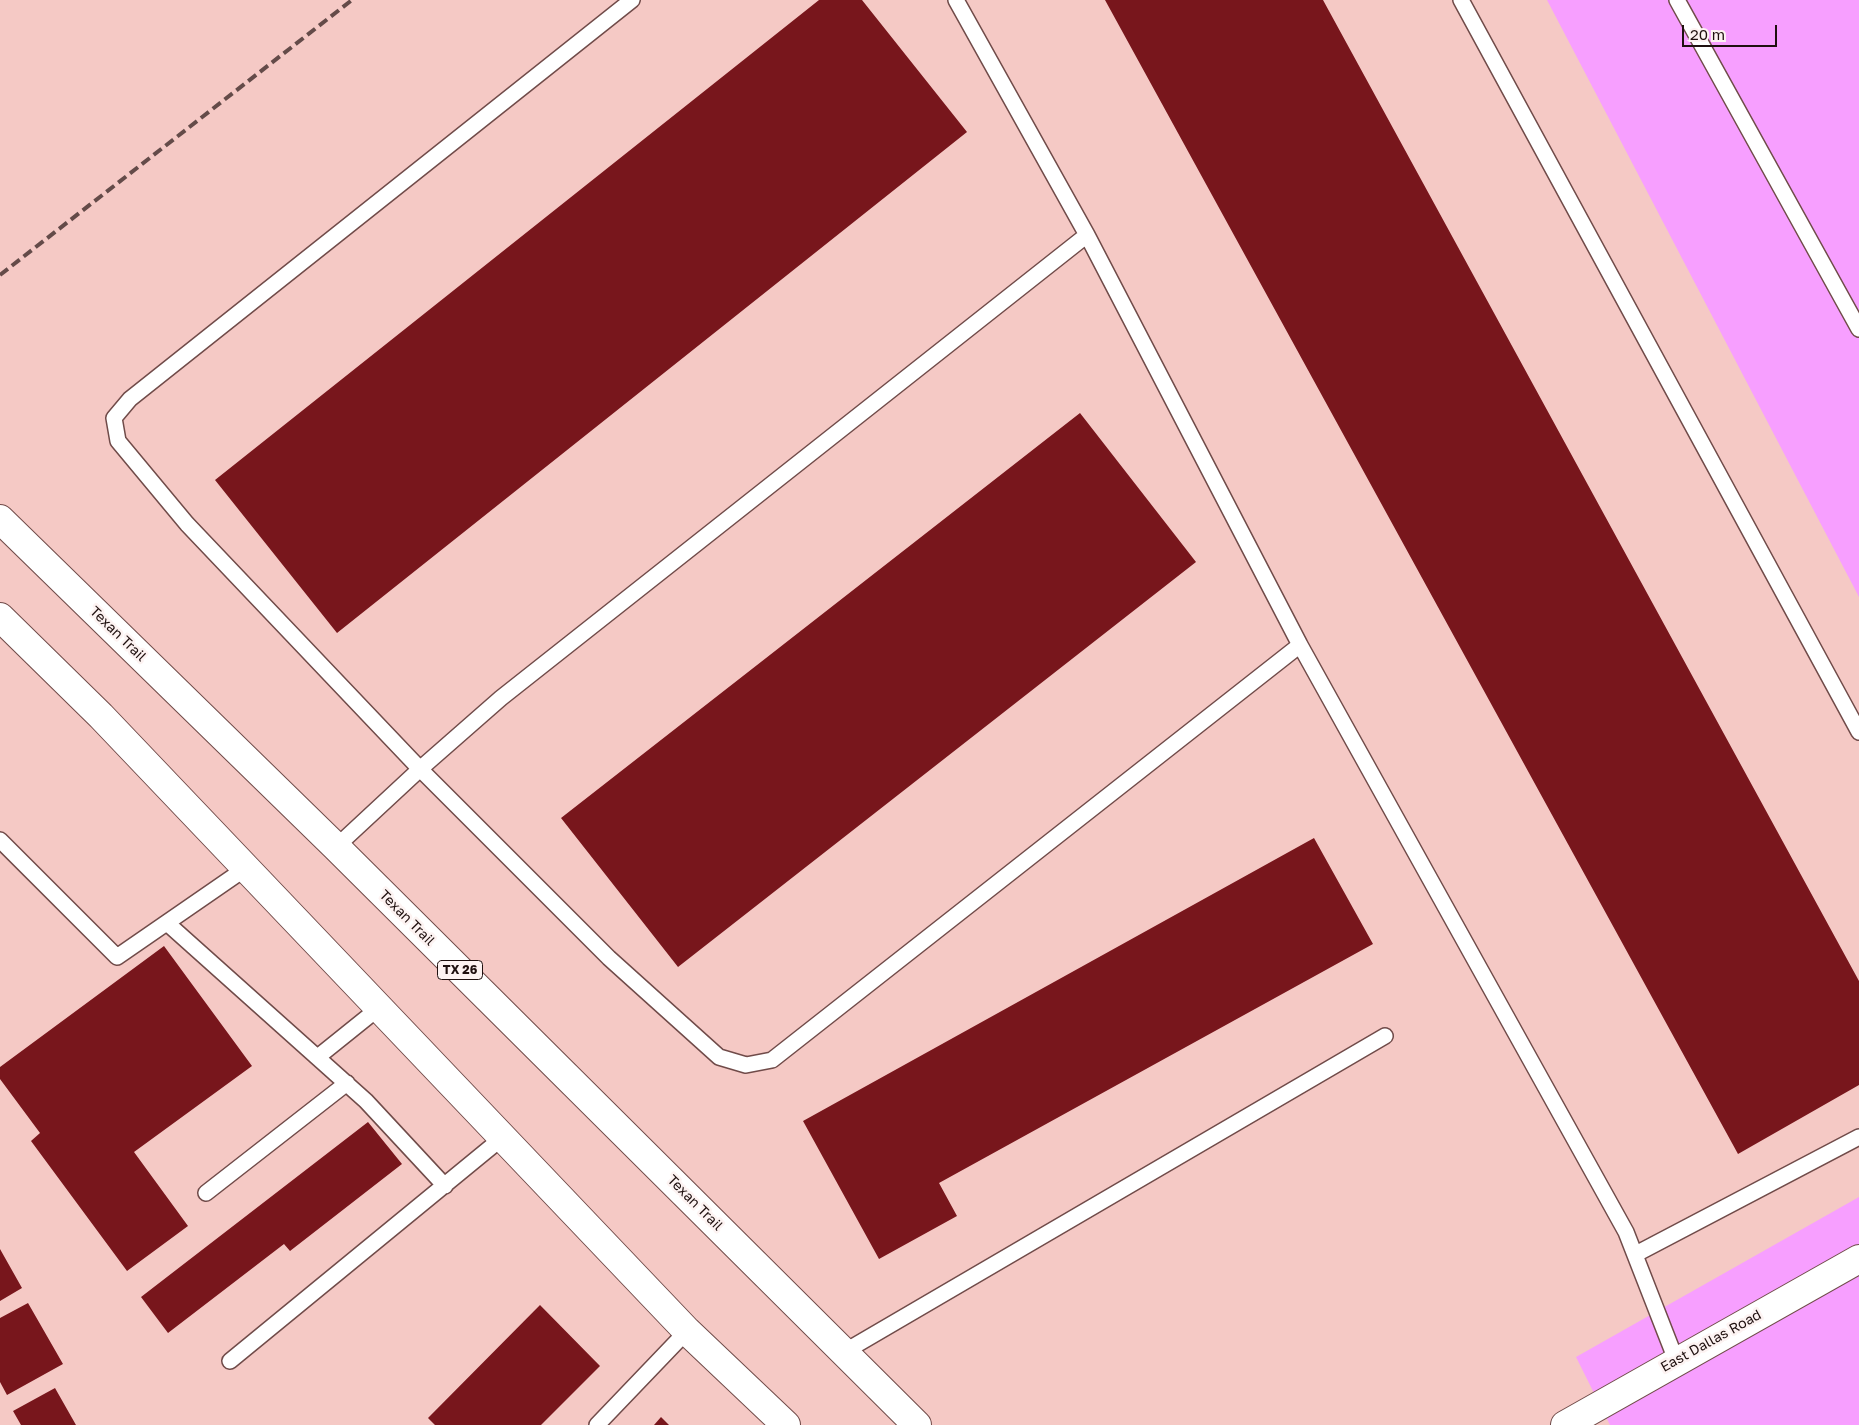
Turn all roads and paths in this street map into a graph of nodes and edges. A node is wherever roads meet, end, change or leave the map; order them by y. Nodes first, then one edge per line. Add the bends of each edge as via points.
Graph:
1 (632, 0) edge
2 (956, 0) edge
3 (1461, 0) edge
4 (1677, 0) edge
5 (1087, 235) junction
6 (1859, 328) edge
7 (0, 519) edge
8 (0, 617) edge
9 (1300, 645) junction
10 (1859, 732) edge
11 (420, 769) junction
12 (0, 840) edge
13 (336, 847) junction
14 (246, 868) junction
15 (167, 923) junction
16 (380, 1007) junction
17 (1385, 1036) dead end
18 (319, 1056) junction
19 (347, 1083) junction
20 (1859, 1137) edge
21 (502, 1138) junction
22 (445, 1186) junction
23 (206, 1193) dead end
24 (1636, 1254) junction
25 (1859, 1259) edge
26 (687, 1331) junction
27 (844, 1352) junction
28 (1676, 1360) junction
29 (230, 1361) dead end
30 (597, 1425) edge
31 (786, 1425) edge
32 (918, 1425) edge
33 (1565, 1425) edge

1 - 11 lane via 130,399 114,418 118,441 187,524
2 - 5 lane
3 - 10 lane
4 - 6 lane
5 - 9 lane
5 - 11 lane via 500,698
7 - 13 main road, Texan Trail / TX 26
8 - 14 main road via 101,716
9 - 11 lane via 772,1060 746,1065 719,1057 609,958
9 - 24 lane
11 - 13 lane
12 - 15 lane via 117,957
13 - 27 main road, Texan Trail / TX 26
14 - 15 lane
14 - 16 main road
15 - 18 lane
16 - 18 lane
16 - 21 main road
17 - 27 lane
18 - 19 lane
19 - 22 lane
19 - 23 lane
20 - 24 lane
21 - 22 lane
21 - 26 main road
22 - 29 lane
24 - 28 lane
25 - 28 main road, East Dallas Road
26 - 30 lane
26 - 31 main road
27 - 32 main road, Texan Trail / TX 26
28 - 33 main road, East Dallas Road

